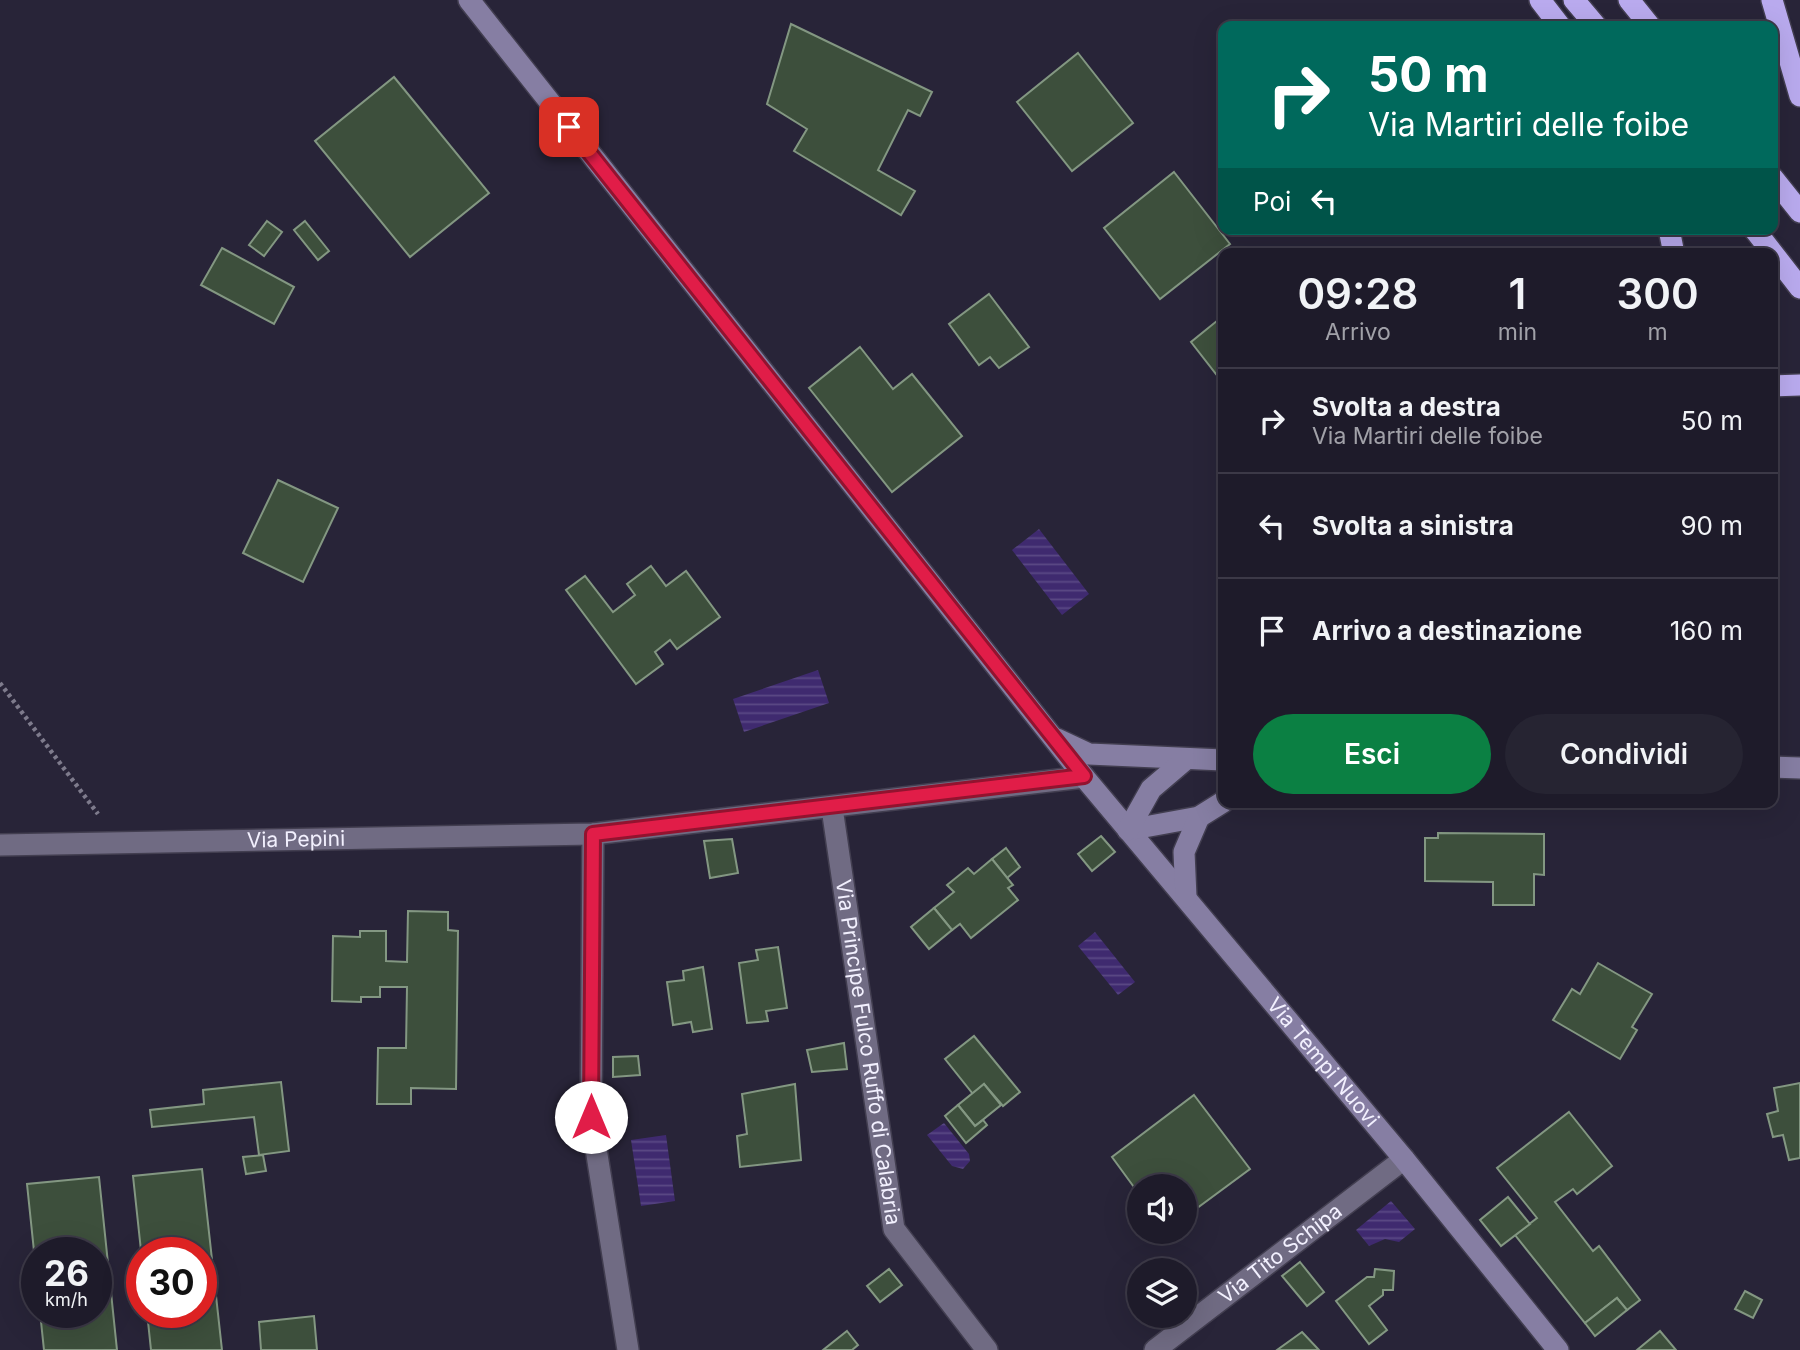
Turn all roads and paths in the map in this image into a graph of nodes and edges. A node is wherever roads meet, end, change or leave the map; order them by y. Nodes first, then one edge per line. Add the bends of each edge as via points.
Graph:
1 (468, 0) edge
2 (1540, 0) edge
3 (1574, 0) edge
4 (1629, 0) edge
5 (1773, 0) edge
6 (1555, 21) edge
7 (1592, 21) edge
8 (1646, 21) edge
9 (1800, 96) edge
10 (1778, 184) edge
11 (1800, 212) edge
12 (1778, 260) edge
13 (1800, 288) edge
14 (1800, 385) edge
15 (1778, 386) edge
16 (0, 683) edge
17 (1055, 738) junction
18 (1185, 760) junction
19 (1218, 760) edge
20 (1778, 767) edge
21 (1800, 768) edge
22 (1084, 776) junction
23 (1218, 805) edge
24 (832, 808) junction
25 (1199, 817) junction
26 (1128, 830) junction
27 (593, 834) junction
28 (121, 844) junction
29 (0, 845) edge
30 (1186, 897) junction
31 (1404, 1159) junction
32 (628, 1350) edge
33 (987, 1350) edge
34 (1155, 1350) edge
35 (1559, 1350) edge

1 - 17 street, Via Tempi Nuovi
2 - 6 highway
3 - 7 highway
4 - 8 highway
5 - 9 highway
10 - 11 highway
12 - 13 highway
14 - 15 highway
16 - 28 path
17 - 18 street via 1089,754
17 - 22 street, Via Tempi Nuovi
18 - 19 street
18 - 26 street via 1151,789
20 - 21 street
22 - 24 street, Via Pepini
22 - 26 street, Via Tempi Nuovi
23 - 25 street
24 - 27 street, Via Pepini
24 - 33 street, Via Principe Fulco Ruffo di Calabria via 894,1228
25 - 26 street
25 - 30 street via 1184,852
26 - 30 street, Via Tempi Nuovi
27 - 28 street, Via Pepini
27 - 32 street via 591,1117
28 - 29 street, Via Pepini
30 - 31 street, Via Tempi Nuovi
31 - 34 street, Via Tito Schipa
31 - 35 street, Via Tempi Nuovi

